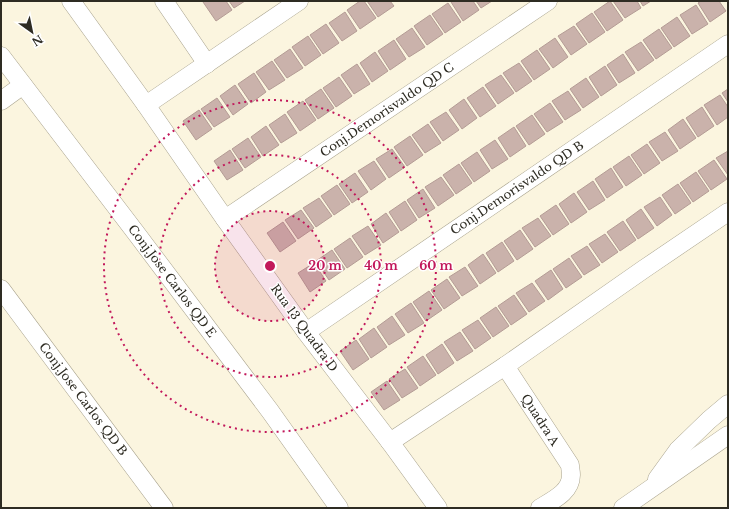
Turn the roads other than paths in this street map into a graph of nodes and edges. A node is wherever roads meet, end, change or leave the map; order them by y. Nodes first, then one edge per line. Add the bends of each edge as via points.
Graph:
1 (70, 1) edge
2 (164, 1) edge
3 (299, 1) edge
4 (548, 1) edge
5 (728, 44) edge
6 (1, 56) edge
7 (206, 64) junction
8 (23, 85) junction
9 (1, 101) edge
10 (146, 105) junction
11 (728, 212) edge
12 (225, 219) junction
13 (1, 289) edge
14 (306, 332) junction
15 (505, 366) junction
16 (728, 404) edge
17 (728, 435) edge
18 (390, 442) junction
19 (649, 490) junction
20 (164, 508) edge
21 (339, 508) edge
22 (438, 508) edge
23 (540, 508) edge
24 (623, 508) edge

1 - 10 street, Rua 13 Quadra D
2 - 7 street
3 - 7 street
4 - 12 street, Conj.Demorisvaldo QD C
5 - 14 street, Conj.Demorisvaldo QD B
6 - 8 street, Conj.Jose Carlos QD E
7 - 10 street
8 - 9 street
8 - 21 street, Conj.Jose Carlos QD E via 265,405
10 - 12 street, Rua 13 Quadra D
11 - 15 street
12 - 14 street, Rua 13 Quadra D
13 - 20 street, Conj.Jose Carlos QD B
14 - 18 street, Rua 13 Quadra D
15 - 18 street
15 - 23 street, Quadra A via 570,465 568,487 560,496
16 - 19 street via 678,450
17 - 19 street
18 - 22 street, Rua 13 Quadra D
19 - 24 street

